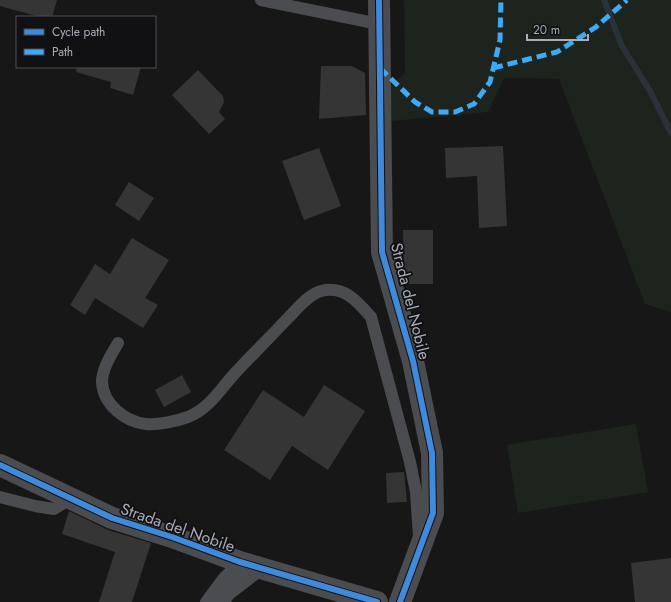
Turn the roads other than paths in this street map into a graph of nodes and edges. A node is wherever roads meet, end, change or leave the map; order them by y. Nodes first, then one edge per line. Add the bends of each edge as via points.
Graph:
1 (261, 0) edge
2 (379, 0) edge
3 (379, 24) junction
4 (118, 342) dead end
5 (0, 465) edge
6 (0, 497) edge
7 (70, 499) junction
8 (420, 549) junction
9 (248, 565) junction
10 (206, 602) edge
11 (218, 602) edge
12 (377, 602) edge
13 (400, 602) edge

1 - 3 lane
2 - 3 street, Strada del Nobile
3 - 8 street, Strada del Nobile via 382,252 413,361 432,453 433,513
4 - 8 lane via 108,360 102,382 108,401 124,417 147,424 168,422 189,416 210,404 237,371 305,300 321,291 340,290 358,301 371,317 410,462 416,492
5 - 7 street, Strada del Nobile
6 - 7 lane via 54,509
7 - 9 street, Strada del Nobile via 112,518
8 - 13 street, Strada del Nobile
9 - 10 lane via 223,580
9 - 11 street
9 - 12 street, Strada del Nobile

